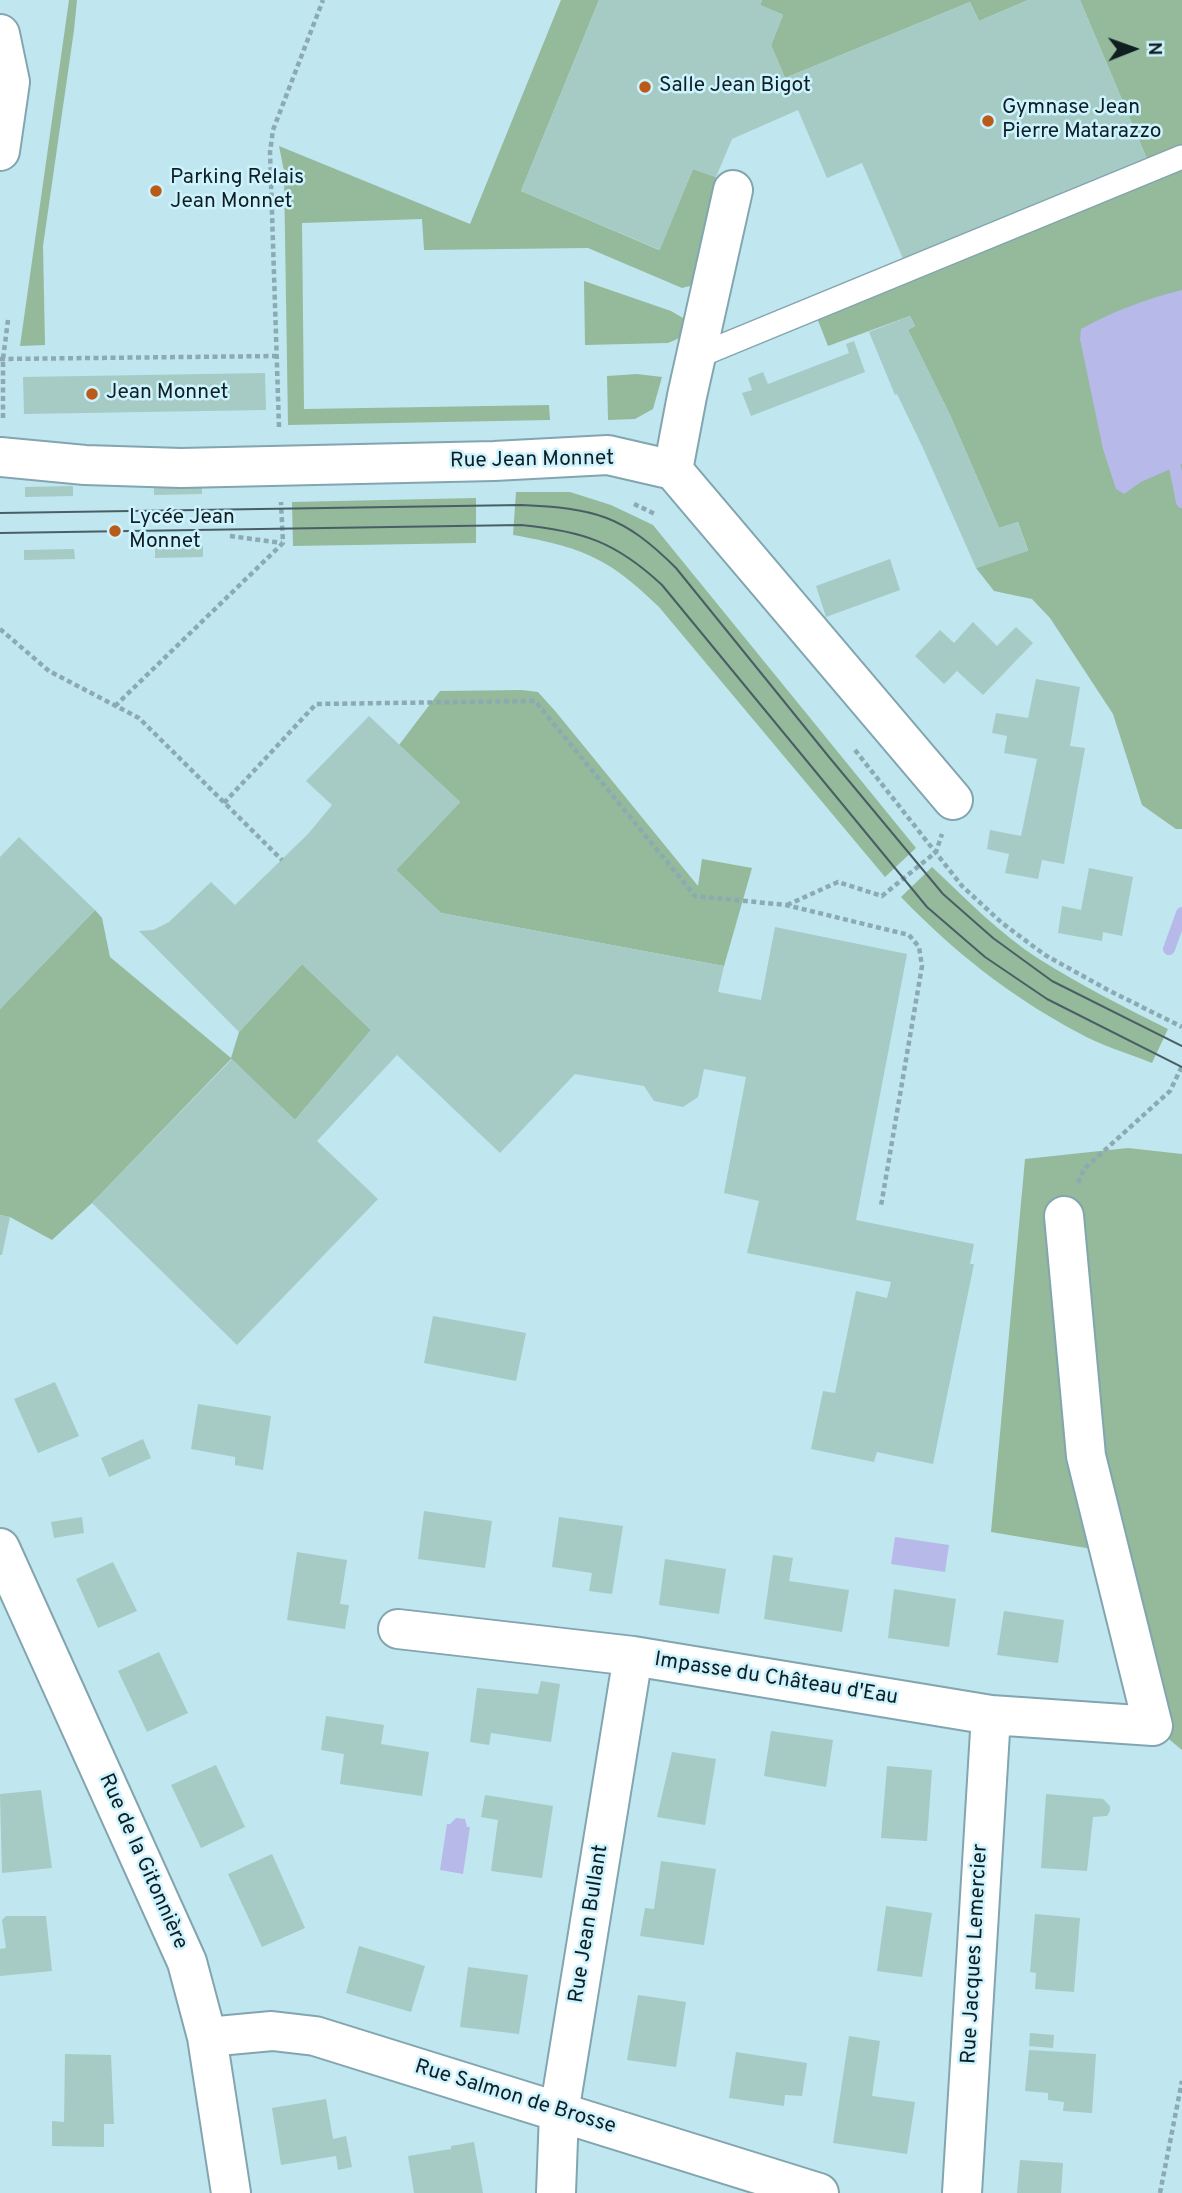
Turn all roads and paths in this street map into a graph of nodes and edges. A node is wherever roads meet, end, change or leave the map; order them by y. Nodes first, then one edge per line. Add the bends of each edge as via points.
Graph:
1 (323, 0) edge
2 (0, 34) edge
3 (0, 151) edge
4 (1182, 158) edge
5 (733, 190) dead end
6 (8, 320) dead end
7 (278, 356) junction
8 (698, 356) junction
9 (2, 359) edge
10 (0, 425) edge
11 (0, 457) edge
12 (280, 466) junction
13 (673, 470) junction
14 (627, 501) dead end
15 (661, 520) dead end
16 (230, 536) dead end
17 (283, 543) junction
18 (0, 629) edge
19 (115, 706) junction
20 (850, 744) dead end
21 (953, 800) joint
22 (224, 803) junction
23 (936, 852) junction
24 (282, 860) dead end
25 (786, 905) junction
26 (1182, 1027) edge
27 (1182, 1066) edge
28 (881, 1206) dead end
29 (1064, 1216) joint
30 (0, 1548) edge
31 (398, 1629) dead end
32 (633, 1656) junction
33 (991, 1714) junction
34 (207, 2037) junction
35 (1182, 2081) edge
36 (559, 2112) junction
37 (231, 2193) edge
38 (556, 2193) edge
39 (819, 2193) edge
40 (962, 2193) edge
41 (1160, 2193) edge

1 - 7 path via 273,130
2 - 3 street via 10,82
4 - 8 lane
5 - 8 street
6 - 9 path
7 - 9 path
7 - 12 path
8 - 13 street
9 - 10 path
11 - 12 street, Rue Jean Monnet via 85,465
12 - 13 street, Rue Jean Monnet via 608,455
12 - 17 path
13 - 21 street
14 - 15 path via 653,511
16 - 17 path
17 - 19 path
18 - 19 path via 49,671
19 - 22 path via 139,718
20 - 23 path
21 - 23 path
22 - 24 path
22 - 25 path via 316,704 535,701 695,896
23 - 25 path via 882,896 838,882
23 - 26 path via 962,886 1045,955
25 - 28 path via 909,935 919,947 922,966
27 - 29 path via 1170,1091 1084,1169
29 - 33 street, Impasse du Château d'Eau via 1086,1456 1153,1726
30 - 34 street, Rue de la Gitonnière via 187,1962
31 - 32 street, Impasse du Château d'Eau
32 - 33 street, Impasse du Château d'Eau
32 - 36 street, Rue Jean Bullant
33 - 40 street, Rue Jacques Lemercier
34 - 36 street, Rue Salmon de Brosse via 272,2031 315,2036
34 - 37 street, Rue de la Gitonnière
35 - 41 path
36 - 38 street, Rue Jean Bullant
36 - 39 street, Rue Salmon de Brosse

